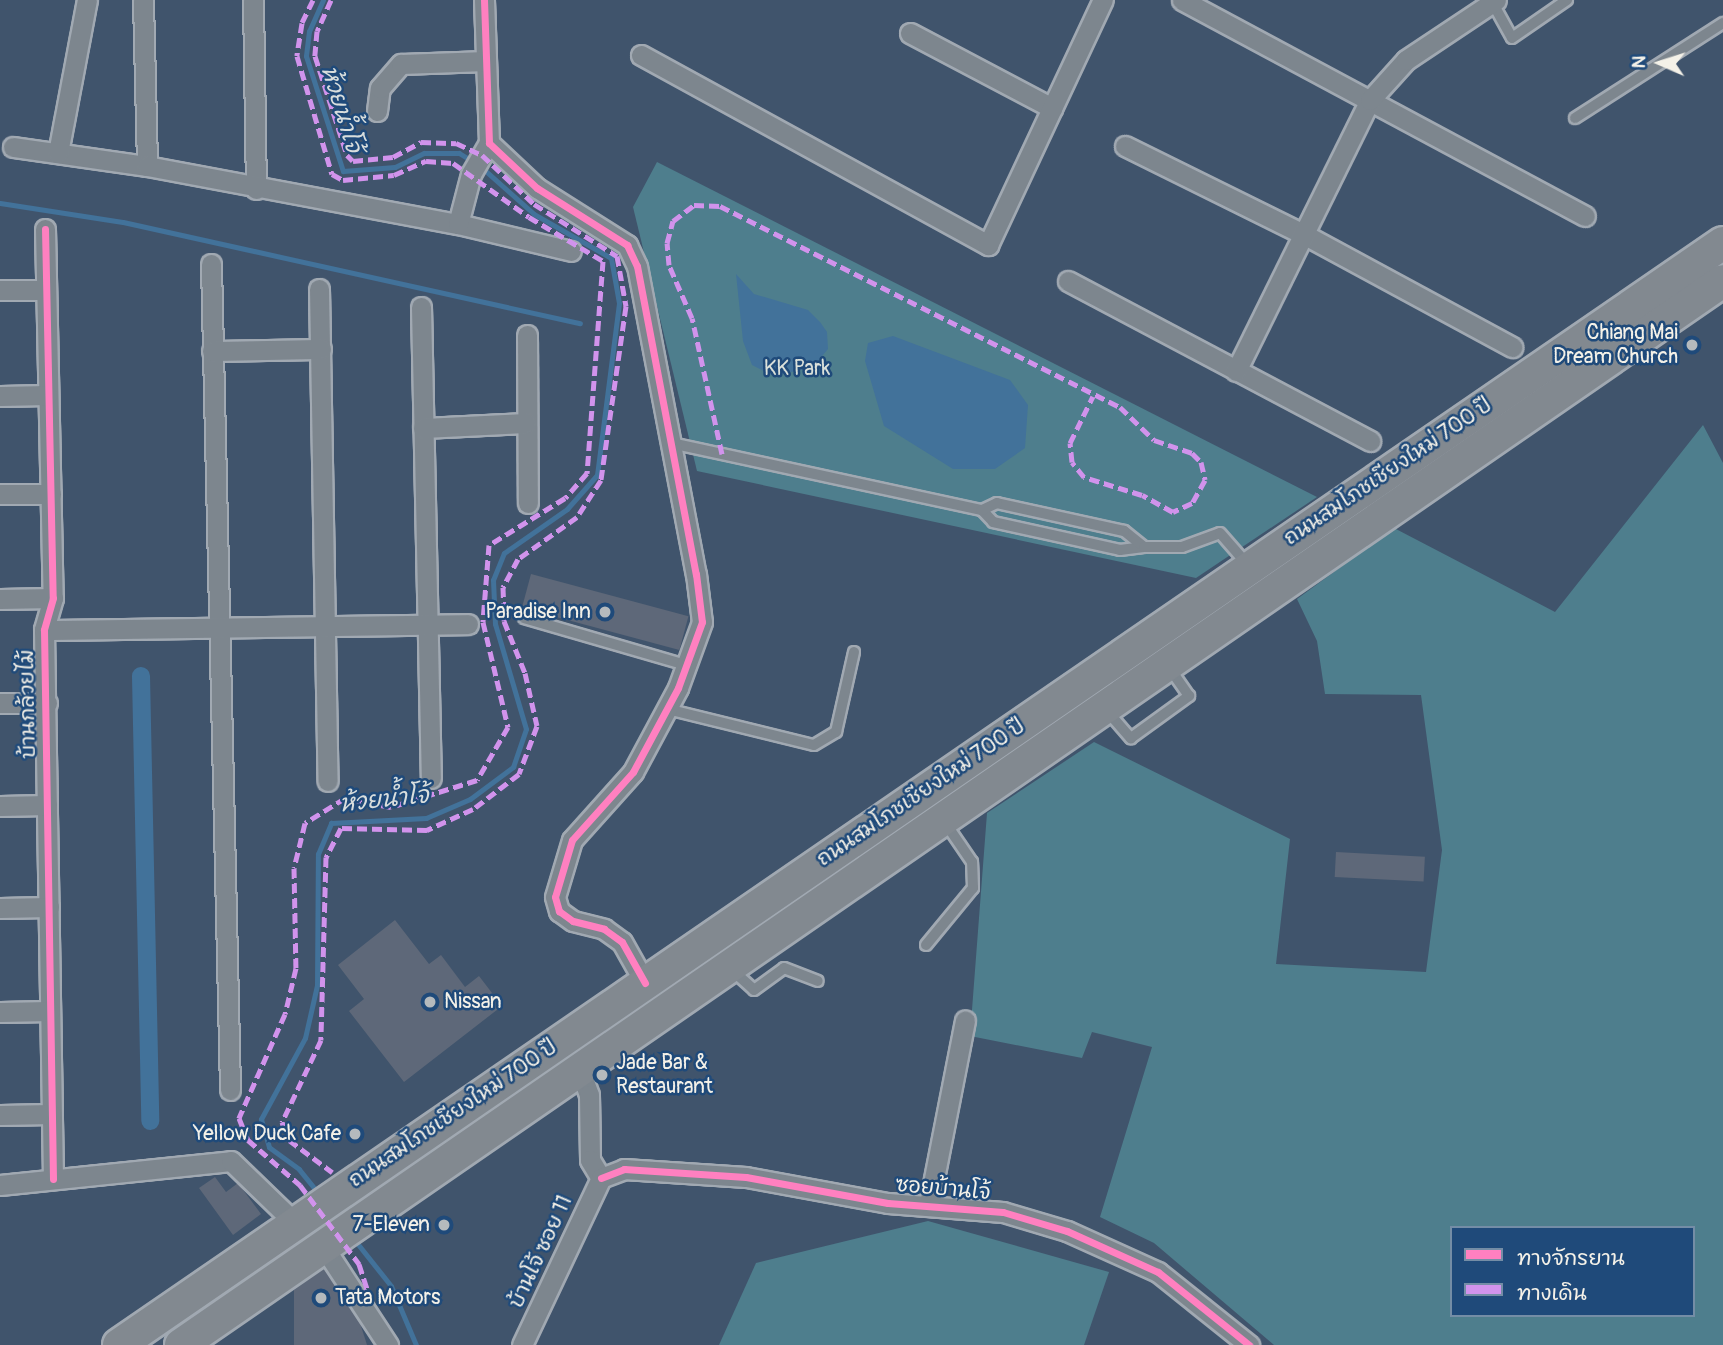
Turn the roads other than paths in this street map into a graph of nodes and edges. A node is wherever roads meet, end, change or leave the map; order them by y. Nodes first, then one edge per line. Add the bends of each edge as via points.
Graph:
1 (87, 0) edge
2 (143, 0) edge
3 (253, 0) edge
4 (484, 0) edge
5 (1103, 0) edge
6 (1182, 0) edge
7 (1567, 0) edge
8 (1493, 1) edge
9 (1723, 23) edge
10 (910, 33) dead end
11 (641, 55) dead end
12 (486, 61) junction
13 (1370, 100) junction
14 (1052, 108) junction
15 (377, 111) dead end
16 (1575, 118) dead end
17 (13, 146) dead end
18 (1125, 146) dead end
19 (485, 149) junction
20 (58, 153) junction
21 (148, 166) junction
22 (256, 189) junction
23 (1585, 216) dead end
24 (458, 224) junction
25 (45, 229) dead end
26 (1303, 234) junction
27 (1723, 243) edge
28 (571, 251) dead end
29 (211, 264) dead end
30 (1068, 281) dead end
31 (1723, 281) edge
32 (319, 289) dead end
33 (0, 290) edge
34 (46, 290) junction
35 (421, 307) dead end
36 (527, 335) dead end
37 (1511, 347) dead end
38 (321, 349) junction
39 (212, 351) junction
40 (1236, 371) junction
41 (0, 396) edge
42 (47, 396) junction
43 (526, 423) junction
44 (423, 428) junction
45 (1370, 441) dead end
46 (671, 443) junction
47 (0, 494) edge
48 (51, 494) junction
49 (528, 503) dead end
50 (982, 510) junction
51 (1144, 547) junction
52 (1249, 567) junction
53 (53, 598) junction
54 (0, 599) edge
55 (524, 618) dead end
56 (428, 624) junction
57 (468, 624) dead end
58 (325, 626) junction
59 (217, 627) junction
60 (44, 630) junction
61 (854, 652) dead end
62 (686, 665) junction
63 (0, 703) edge
64 (47, 703) junction
65 (667, 709) junction
66 (431, 778) dead end
67 (328, 781) dead end
68 (47, 805) junction
69 (0, 806) edge
70 (944, 821) junction
71 (49, 907) junction
72 (0, 908) edge
73 (926, 945) dead end
74 (731, 969) junction
75 (818, 981) dead end
76 (645, 983) junction
77 (50, 1011) junction
78 (0, 1012) edge
79 (965, 1021) dead end
80 (581, 1073) junction
81 (230, 1090) dead end
82 (51, 1114) junction
83 (0, 1115) edge
84 (601, 1178) junction
85 (53, 1180) junction
86 (0, 1185) edge
87 (929, 1204) junction
88 (305, 1216) junction
89 (330, 1245) junction
90 (119, 1345) edge
91 (181, 1345) edge
92 (388, 1345) edge
93 (522, 1345) edge
94 (1249, 1345) edge

1 - 20 street
2 - 21 street
3 - 22 street
4 - 12 street
5 - 14 street
6 - 13 street
7 - 8 lane via 1512,38
8 - 13 street via 1406,60
9 - 16 lane
10 - 14 street
11 - 14 street via 988,246
12 - 15 street via 401,64 380,88
12 - 19 street
13 - 23 street
13 - 26 street
17 - 20 street
18 - 26 street
19 - 24 street via 471,174
19 - 46 street via 627,245 637,266
20 - 21 street
21 - 22 street
22 - 24 street
24 - 28 street
25 - 34 street, บ้านกล้วยไม้
26 - 37 street
26 - 40 street
27 - 52 main road, ถนนสมโภชเชียงใหม่ 700 ปี
29 - 39 street
30 - 40 street
31 - 70 main road, ถนนสมโภชเชียงใหม่ 700 ปี
32 - 38 street
33 - 34 street
34 - 42 street, บ้านกล้วยไม้
35 - 44 street
36 - 43 street
38 - 39 street
38 - 58 street
39 - 59 street
40 - 45 street
41 - 42 street
42 - 48 street, บ้านกล้วยไม้
43 - 44 street
43 - 49 street
44 - 56 street
46 - 50 lane
46 - 62 street via 702,622
47 - 48 street
48 - 53 street, บ้านกล้วยไม้
50 - 51 lane via 993,522 1120,550
50 - 51 lane via 997,503 1124,531
51 - 52 lane via 1182,547 1220,533
52 - 76 main road, ถนนสมโภชเชียงใหม่ 700 ปี
53 - 54 street
53 - 60 street, บ้านกล้วยไม้
55 - 62 lane
56 - 57 street
56 - 58 street
56 - 66 street
58 - 59 street
58 - 67 street
59 - 60 street
59 - 81 street
60 - 64 street, บ้านกล้วยไม้
61 - 65 lane via 836,732 814,745
62 - 65 street
63 - 64 street
64 - 68 street, บ้านกล้วยไม้
65 - 76 street via 633,772 572,840 555,897 559,911 604,929 622,942
68 - 69 street
68 - 71 street, บ้านกล้วยไม้
70 - 73 lane via 972,862 973,888
70 - 74 main road, ถนนสมโภชเชียงใหม่ 700 ปี
71 - 72 street
71 - 77 street, บ้านกล้วยไม้
74 - 75 lane via 754,990 784,968
74 - 80 main road, ถนนสมโภชเชียงใหม่ 700 ปี
76 - 88 main road, ถนนสมโภชเชียงใหม่ 700 ปี
77 - 78 street
77 - 82 street, บ้านกล้วยไม้
79 - 87 street
80 - 84 street via 589,1095 590,1160
80 - 89 main road, ถนนสมโภชเชียงใหม่ 700 ปี
82 - 83 street
82 - 85 street, บ้านกล้วยไม้
84 - 87 street, ซอยบ้านโจ้ via 624,1169 746,1177 888,1203
84 - 93 street, บ้านโจ้ ซอย 11
85 - 86 street
85 - 88 street via 231,1161
87 - 94 street, ซอยบ้านโจ้ via 1003,1212 1067,1231 1158,1272
88 - 90 main road, ถนนสมโภชเชียงใหม่ 700 ปี
89 - 91 main road, ถนนสมโภชเชียงใหม่ 700 ปี
89 - 92 street

